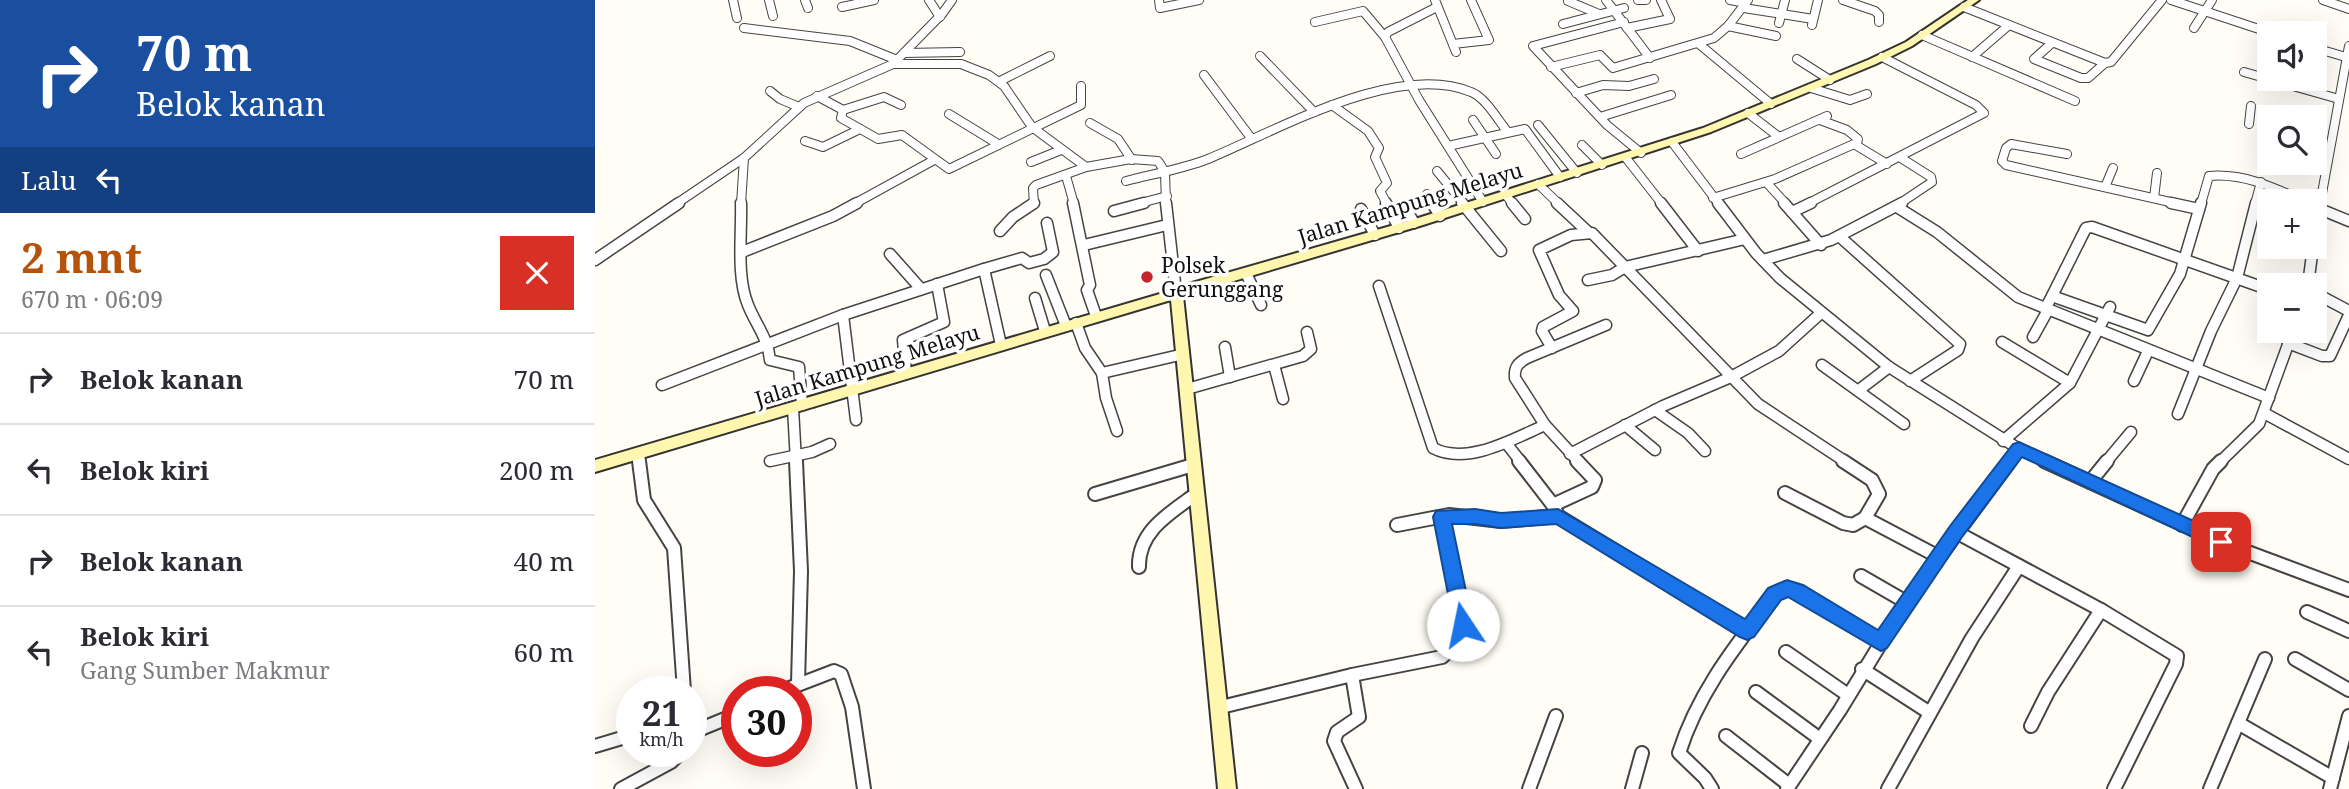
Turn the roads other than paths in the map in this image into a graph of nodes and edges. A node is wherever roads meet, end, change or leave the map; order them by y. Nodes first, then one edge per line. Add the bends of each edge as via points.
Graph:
1 (733, 0) edge
2 (769, 0) edge
3 (874, 0) edge
4 (929, 0) edge
5 (952, 0) edge
6 (1159, 0) edge
7 (1199, 0) edge
8 (1471, 0) edge
9 (1606, 0) edge
10 (1638, 0) edge
11 (1646, 0) edge
12 (1661, 0) edge
13 (1730, 0) edge
14 (1785, 0) edge
15 (1818, 0) edge
16 (1843, 0) edge
17 (2162, 0) edge
18 (2171, 0) edge
19 (2212, 0) edge
20 (2323, 0) edge
21 (1568, 1) edge
22 (841, 3) edge
23 (1852, 3) junction
24 (1436, 4) edge
25 (1746, 4) edge
26 (1969, 4) edge
27 (1620, 9) junction
28 (2349, 9) edge
29 (2205, 12) junction
30 (1847, 13) dead end
31 (1599, 14) junction
32 (773, 16) dead end
33 (940, 17) junction
34 (737, 18) dead end
35 (1780, 18) junction
36 (1315, 22) dead end
37 (1879, 22) dead end
38 (1563, 24) dead end
39 (1626, 25) junction
40 (2010, 25) junction
41 (1728, 26) junction
42 (744, 28) dead end
43 (2194, 28) dead end
44 (2257, 29) edge
45 (1385, 33) junction
46 (1922, 35) junction
47 (1776, 36) dead end
48 (2052, 43) junction
49 (1699, 44) junction
50 (2349, 46) edge
51 (960, 52) dead end
52 (2327, 52) edge
53 (904, 53) junction
54 (1050, 56) dead end
55 (1260, 56) dead end
56 (1882, 57) junction
57 (1972, 57) junction
58 (1650, 58) junction
59 (2347, 58) edge
60 (1797, 59) dead end
61 (895, 62) junction
62 (2105, 63) junction
63 (1551, 67) junction
64 (1613, 68) junction
65 (2244, 72) dead end
66 (1204, 75) dead end
67 (1654, 79) dead end
68 (1830, 80) junction
69 (1000, 81) junction
70 (1622, 82) junction
71 (1081, 86) dead end
72 (1408, 86) junction
73 (1811, 88) junction
74 (770, 91) dead end
75 (1576, 93) junction
76 (1867, 94) dead end
77 (1671, 95) dead end
78 (817, 96) junction
79 (2339, 99) junction
80 (2075, 101) dead end
81 (1771, 104) junction
82 (901, 105) dead end
83 (1332, 105) junction
84 (2251, 106) dead end
85 (799, 107) junction
86 (843, 110) junction
87 (1314, 112) junction
88 (2337, 112) junction
89 (1748, 113) junction
90 (949, 114) dead end
91 (1600, 117) junction
92 (2349, 117) edge
93 (1473, 120) dead end
94 (1090, 123) dead end
95 (2249, 124) dead end
96 (1538, 125) dead end
97 (1032, 127) junction
98 (860, 129) junction
99 (1507, 131) junction
100 (1484, 137) junction
101 (1779, 137) junction
102 (1251, 138) junction
103 (805, 141) dead end
104 (1672, 142) junction
105 (998, 144) junction
106 (1582, 145) dead end
107 (1857, 145) junction
108 (1448, 146) junction
109 (1061, 150) junction
110 (1641, 153) junction
111 (1496, 154) dead end
112 (1741, 154) dead end
113 (2067, 154) dead end
114 (1626, 158) junction
115 (1901, 158) junction
116 (744, 159) junction
117 (934, 160) junction
118 (1132, 160) junction
119 (1031, 162) dead end
120 (1887, 164) junction
121 (1602, 165) junction
122 (1086, 167) junction
123 (2113, 168) dead end
124 (1437, 171) dead end
125 (1165, 172) junction
126 (1577, 173) junction
127 (2157, 173) dead end
128 (1066, 176) junction
129 (1560, 177) junction
130 (1126, 181) dead end
131 (1766, 182) junction
132 (2261, 183) junction
133 (1538, 184) junction
134 (2105, 187) junction
135 (2281, 189) edge
136 (2321, 189) edge
137 (1427, 194) dead end
138 (1505, 194) junction
139 (1167, 196) junction
140 (1713, 198) junction
141 (2154, 198) junction
142 (1482, 202) junction
143 (1404, 205) dead end
144 (1465, 207) junction
145 (1897, 207) junction
146 (1361, 209) dead end
147 (2199, 209) junction
148 (1114, 211) dead end
149 (2327, 211) edge
150 (1792, 212) junction
151 (1440, 216) junction
152 (1525, 219) dead end
153 (2349, 221) edge
154 (1047, 223) dead end
155 (1414, 223) junction
156 (1167, 225) junction
157 (1399, 228) junction
158 (1000, 231) dead end
159 (1587, 231) junction
160 (1375, 235) junction
161 (1839, 236) junction
162 (1745, 239) junction
163 (1084, 245) junction
164 (1821, 245) junction
165 (1501, 251) dead end
166 (1697, 251) junction
167 (742, 252) junction
168 (890, 254) dead end
169 (2186, 258) junction
170 (595, 260) edge
171 (1763, 260) junction
172 (1625, 267) junction
173 (984, 269) junction
174 (1245, 273) junction
175 (1046, 275) dead end
176 (2237, 278) junction
177 (1588, 280) dead end
178 (937, 284) junction
179 (2257, 285) edge
180 (1379, 286) dead end
181 (921, 289) junction
182 (1176, 292) junction
183 (2052, 296) junction
184 (1035, 298) dead end
185 (2327, 300) edge
186 (1261, 305) dead end
187 (2046, 309) junction
188 (2108, 311) junction
189 (1821, 313) junction
190 (2349, 313) edge
191 (843, 315) junction
192 (1096, 316) junction
193 (1071, 324) junction
194 (1606, 325) dead end
195 (2098, 330) junction
196 (2145, 330) junction
197 (1045, 331) junction
198 (1307, 332) dead end
199 (2033, 337) dead end
200 (768, 342) junction
201 (2002, 342) dead end
202 (2288, 343) joint
203 (1001, 345) junction
204 (2137, 346) junction
205 (1225, 347) dead end
206 (1552, 348) junction
207 (2148, 351) junction
208 (1184, 354) junction
209 (1274, 365) junction
210 (1822, 365) dead end
211 (1889, 367) junction
212 (2196, 370) junction
213 (906, 373) junction
214 (1102, 373) junction
215 (1230, 377) junction
216 (1731, 377) junction
217 (1910, 381) junction
218 (2134, 381) dead end
219 (2070, 383) junction
220 (662, 386) dead end
221 (1187, 389) junction
222 (853, 390) junction
223 (1859, 390) junction
224 (2269, 398) junction
225 (1283, 400) dead end
226 (798, 407) junction
227 (1655, 410) junction
228 (2178, 414) dead end
229 (2264, 414) junction
230 (856, 420) dead end
231 (1904, 424) dead end
232 (1545, 425) junction
233 (1625, 425) junction
234 (1117, 431) dead end
235 (2131, 432) dead end
236 (2003, 441) junction
237 (1506, 443) junction
238 (829, 444) dead end
239 (2019, 449) junction
240 (1655, 450) dead end
241 (1705, 451) dead end
242 (640, 453) junction
243 (795, 454) junction
244 (1570, 454) junction
245 (2349, 459) edge
246 (770, 460) dead end
247 (1193, 465) junction
248 (595, 466) edge
249 (2090, 482) junction
250 (1785, 493) dead end
251 (1095, 494) dead end
252 (1196, 494) junction
253 (1556, 511) junction
254 (1442, 517) junction
255 (1865, 518) junction
256 (1398, 525) dead end
257 (2182, 525) junction
258 (1956, 532) junction
259 (1939, 556) junction
260 (2019, 566) junction
261 (1139, 567) dead end
262 (1861, 576) dead end
263 (2349, 590) edge
264 (1906, 602) junction
265 (2101, 610) junction
266 (2307, 612) dead end
267 (1747, 631) junction
268 (2349, 631) edge
269 (1881, 642) junction
270 (1786, 652) dead end
271 (2265, 659) dead end
272 (2295, 659) dead end
273 (1862, 670) junction
274 (1352, 675) junction
275 (683, 676) edge
276 (798, 676) edge
277 (812, 678) edge
278 (2349, 690) edge
279 (1756, 692) dead end
280 (1849, 695) junction
281 (1217, 708) junction
282 (1930, 713) junction
283 (1556, 716) dead end
284 (2349, 716) edge
285 (2238, 723) junction
286 (2031, 726) dead end
287 (1726, 736) dead end
288 (1820, 739) junction
289 (616, 740) edge
290 (595, 746) edge
291 (1642, 753) dead end
292 (662, 767) edge
293 (2331, 784) edge
294 (1788, 787) edge
295 (1894, 787) edge
296 (621, 789) edge
297 (864, 789) edge
298 (1227, 789) edge
299 (1356, 789) edge
300 (1529, 789) edge
301 (1632, 789) edge
302 (1712, 789) edge
303 (2114, 789) edge
304 (2210, 789) edge

1 - 34 street
2 - 32 street
3 - 22 street
4 - 33 street
5 - 33 street
6 - 7 street via 1160,8
8 - 24 street via 1489,40 1455,48
9 - 27 street
10 - 11 street
12 - 39 street via 1670,19
13 - 25 street
14 - 35 street
15 - 35 street via 1813,22
16 - 23 street
17 - 62 street via 2111,62
18 - 29 street
19 - 29 street
20 - 28 street
21 - 31 street
23 - 30 street
23 - 37 street via 1878,13
24 - 45 street
25 - 35 street
25 - 41 street
26 - 40 street
26 - 46 main road, Jalan Kampung Melayu
27 - 31 street
27 - 39 street
29 - 43 street
29 - 44 street
31 - 38 street
33 - 53 street
36 - 45 street via 1363,11
39 - 58 street
39 - 63 street via 1534,46
40 - 48 street
40 - 57 street
41 - 47 street
41 - 49 street
42 - 61 street via 850,41
45 - 72 street
46 - 56 main road, Jalan Kampung Melayu
46 - 57 street
48 - 62 street
48 - 62 street via 2034,59 2084,79
49 - 58 street
49 - 81 street
50 - 59 street
51 - 53 street
52 - 59 street
53 - 61 street
54 - 69 street
55 - 87 street
56 - 68 main road, Jalan Kampung Melayu
56 - 115 street via 1984,113
57 - 80 street
58 - 64 street
59 - 79 street
60 - 68 street
61 - 69 street via 961,64
61 - 78 street
63 - 64 street via 1601,55
63 - 75 street
64 - 70 street
65 - 79 street
66 - 102 street
67 - 70 street via 1629,86
68 - 73 main road, Jalan Kampung Melayu
69 - 97 street
70 - 75 street
71 - 97 street via 1081,105
72 - 83 street
72 - 99 street via 1453,86 1475,93
72 - 108 street
73 - 76 street via 1850,100
73 - 81 main road, Jalan Kampung Melayu
74 - 85 street
75 - 91 street
77 - 91 street
78 - 85 street
78 - 86 street
79 - 88 street
81 - 89 main road, Jalan Kampung Melayu
82 - 86 street via 887,97
83 - 87 street
83 - 157 street via 1368,131 1379,148 1375,157 1387,183 1380,191
84 - 95 street
85 - 116 street
86 - 98 street via 841,118
87 - 102 street
88 - 92 street
88 - 136 street
89 - 101 street
89 - 104 main road, Jalan Kampung Melayu
90 - 105 street
91 - 110 street
93 - 100 street
94 - 118 street via 1118,139
96 - 126 street
97 - 105 street
97 - 109 street
98 - 103 street via 823,146
98 - 117 street via 878,139 902,135
99 - 100 street
99 - 129 street via 1528,131
100 - 108 street
100 - 111 street
101 - 107 street via 1824,118 1853,133
101 - 112 street
102 - 125 street via 1205,160
104 - 110 main road, Jalan Kampung Melayu
104 - 140 street
105 - 117 street via 952,169
106 - 121 street
107 - 120 street
107 - 131 street
108 - 142 street
109 - 119 street
109 - 122 street
110 - 114 main road, Jalan Kampung Melayu
113 - 134 street via 2011,144 2001,161
114 - 121 main road, Jalan Kampung Melayu
114 - 166 street
115 - 120 street
115 - 145 street via 1933,180
116 - 167 street
116 - 170 street
117 - 167 street via 833,216
118 - 122 street
118 - 125 street via 1158,161
120 - 150 street
121 - 126 main road, Jalan Kampung Melayu
122 - 128 street
123 - 134 street
124 - 144 street
125 - 130 street
125 - 139 street
126 - 129 main road, Jalan Kampung Melayu
127 - 141 street
128 - 158 street via 1036,185 1034,205
128 - 163 street
129 - 133 main road, Jalan Kampung Melayu
131 - 140 street
131 - 150 street
132 - 135 street
132 - 147 street via 2209,176
132 - 176 street
133 - 138 main road, Jalan Kampung Melayu
133 - 159 street
134 - 141 street
137 - 151 street
138 - 142 main road, Jalan Kampung Melayu
138 - 152 street
139 - 148 street
139 - 156 street
140 - 162 street
141 - 147 street
142 - 144 main road, Jalan Kampung Melayu
143 - 155 street
144 - 151 main road, Jalan Kampung Melayu
144 - 165 street
145 - 161 street
145 - 187 street via 1937,232 2005,289
146 - 160 street
147 - 169 street
149 - 153 street
150 - 164 street
151 - 155 main road, Jalan Kampung Melayu
154 - 173 street via 1053,251 1048,257 1029,263 1022,258
155 - 157 main road, Jalan Kampung Melayu
156 - 163 street
156 - 182 street
157 - 160 main road, Jalan Kampung Melayu
159 - 172 street
159 - 206 street via 1538,253 1559,295 1573,311 1543,327
160 - 174 main road, Jalan Kampung Melayu
161 - 164 street
161 - 217 street via 1960,344 1958,350
162 - 166 street
162 - 171 street
163 - 192 street via 1087,290
164 - 171 street
166 - 172 street
167 - 200 street via 747,304
168 - 181 street
169 - 176 street
169 - 183 street via 2086,228
169 - 196 street via 2171,293
171 - 189 street
172 - 177 street
172 - 216 street
173 - 178 street
173 - 203 street
174 - 182 main road, Jalan Kampung Melayu
174 - 186 street
175 - 193 street
176 - 179 street
176 - 212 street
178 - 181 street
178 - 213 street via 944,322 904,340
180 - 237 street via 1433,448 1453,454
181 - 191 street
182 - 192 main road, Jalan Kampung Melayu
182 - 208 main road
183 - 187 street
183 - 188 street
184 - 197 street
185 - 190 street
187 - 195 street
187 - 199 street
188 - 195 street
188 - 196 street
189 - 211 street
189 - 216 street via 1779,351
190 - 202 street via 2330,356
191 - 200 street
191 - 222 street
192 - 193 main road, Jalan Kampung Melayu
193 - 197 main road, Jalan Kampung Melayu
193 - 214 street
194 - 206 street
195 - 204 street
195 - 219 street
196 - 204 street
197 - 203 main road, Jalan Kampung Melayu
198 - 209 street via 1310,352
200 - 220 street
200 - 226 street via 770,360 799,367
201 - 219 street
202 - 224 street
203 - 213 main road, Jalan Kampung Melayu
204 - 207 street
205 - 215 street
206 - 232 street via 1517,363 1514,371
207 - 212 street
207 - 218 street
208 - 214 street
208 - 221 main road
209 - 215 street
209 - 225 street
210 - 223 street
211 - 217 street
211 - 223 street
212 - 224 street
212 - 228 street
213 - 222 main road, Jalan Kampung Melayu
214 - 234 street
215 - 221 street
216 - 227 street
216 - 255 street via 1767,411 1872,480 1879,494
217 - 236 street
219 - 236 street
221 - 247 main road
222 - 226 main road, Jalan Kampung Melayu
222 - 230 street
223 - 231 street
224 - 229 street
226 - 242 main road, Jalan Kampung Melayu
226 - 243 street
227 - 233 street
227 - 241 street
229 - 245 street
229 - 257 street via 2213,469
232 - 237 street
232 - 244 street
233 - 240 street
233 - 244 street
235 - 249 street
236 - 239 street
237 - 253 street
238 - 243 street
239 - 249 street
239 - 258 street
242 - 248 main road, Jalan Kampung Melayu
242 - 275 street via 644,500 674,548
243 - 246 street
243 - 276 street via 801,570
244 - 253 street via 1596,483
247 - 251 street
247 - 252 main road
249 - 257 street
250 - 255 street via 1843,523 1853,525
252 - 261 street via 1143,543
252 - 281 main road
253 - 254 street via 1501,521
253 - 267 street
254 - 256 street
254 - 274 street via 1463,625 1461,640 1442,657
255 - 259 street
257 - 263 street
258 - 259 street
258 - 260 street
259 - 264 street
260 - 265 street
260 - 282 street
262 - 264 street
264 - 269 street
265 - 286 street
265 - 303 street via 2177,656
266 - 268 street
267 - 269 street via 1775,594 1787,589
267 - 302 street via 1696,707 1679,752
269 - 273 street
270 - 280 street
271 - 285 street
272 - 278 street
273 - 280 street
273 - 282 street
274 - 281 street
274 - 299 street via 1359,718 1336,732 1334,741
277 - 297 street via 834,671 841,674 852,707
279 - 288 street
280 - 288 street
281 - 298 main road
282 - 295 street
283 - 300 street
284 - 293 street
285 - 293 street
285 - 304 street
287 - 294 street
288 - 294 street
289 - 290 street
291 - 301 street
292 - 296 street

